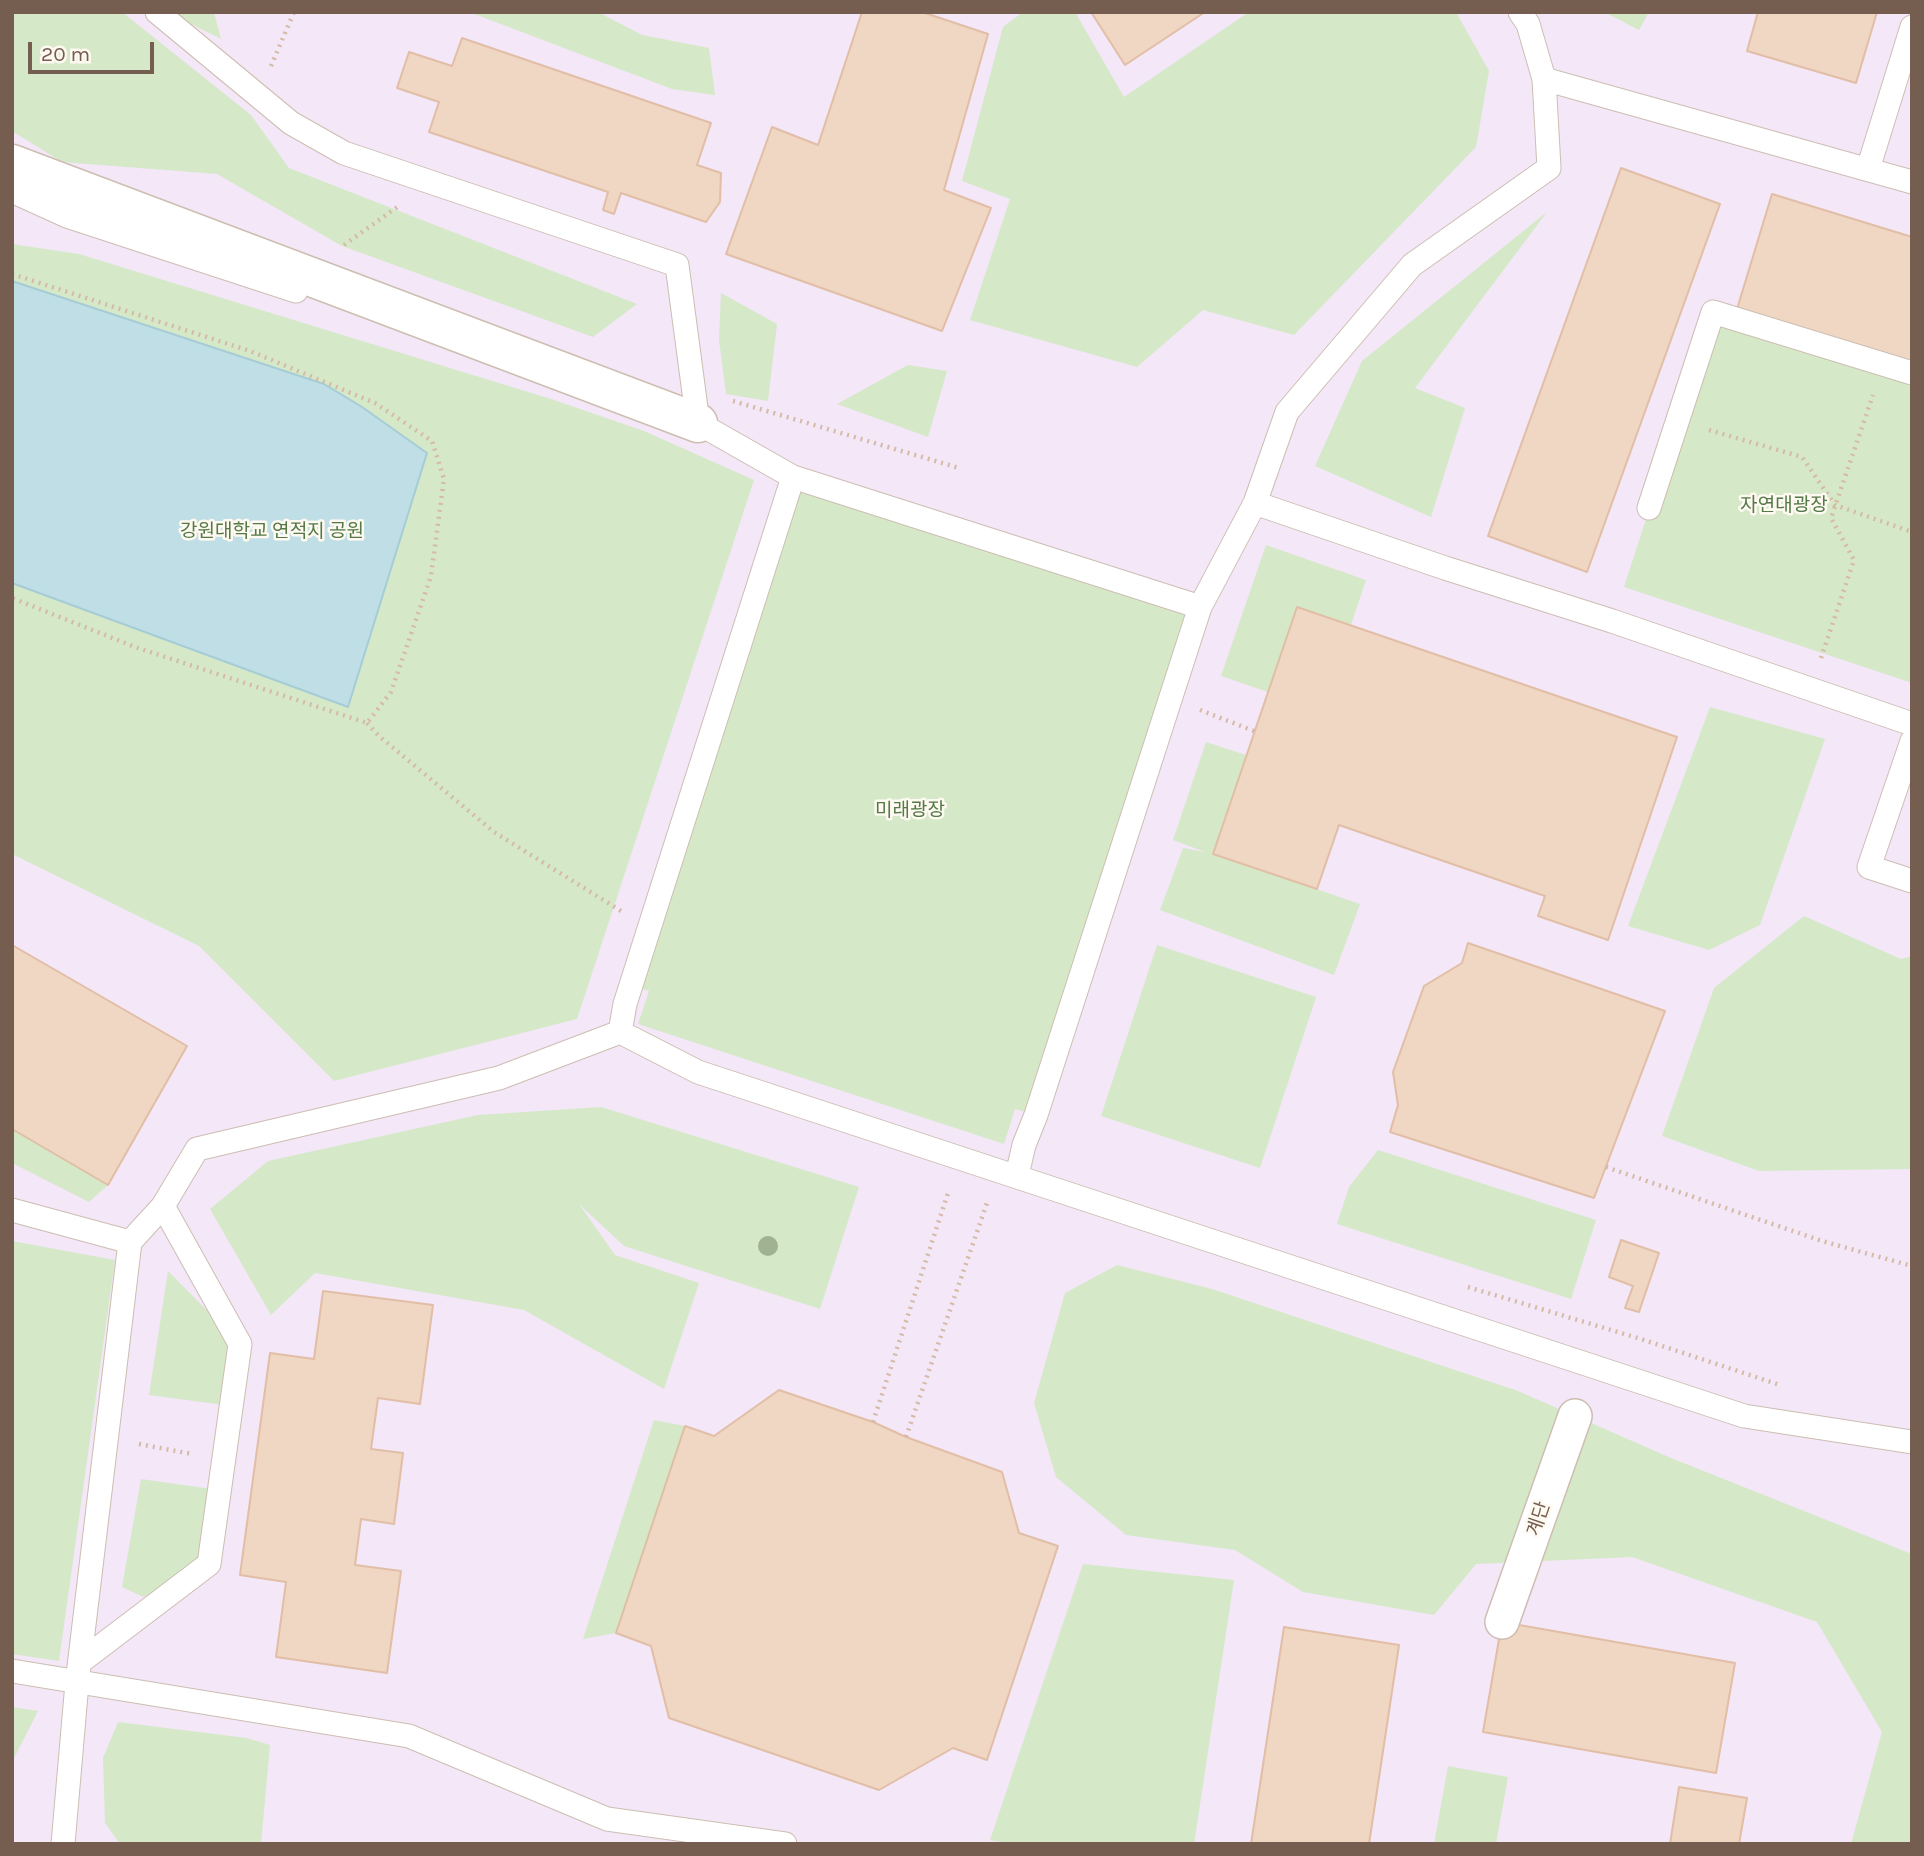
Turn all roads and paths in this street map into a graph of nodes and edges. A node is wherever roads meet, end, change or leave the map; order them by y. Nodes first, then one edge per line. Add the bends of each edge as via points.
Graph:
1 (157, 12) edge
2 (294, 12) edge
3 (1520, 12) edge
4 (1912, 27) edge
5 (1544, 79) junction
6 (258, 95) junction
7 (12, 164) edge
8 (1868, 169) junction
9 (425, 180) junction
10 (1912, 182) edge
11 (12, 191) edge
12 (12, 207) edge
13 (67, 216) junction
14 (12, 274) edge
15 (315, 297) junction
16 (1883, 364) junction
17 (1912, 373) edge
18 (1677, 421) junction
19 (698, 423) junction
20 (793, 477) junction
21 (1255, 503) junction
22 (1835, 505) junction
23 (1649, 508) dead end
24 (1912, 532) edge
25 (12, 598) edge
26 (1200, 607) junction
27 (1810, 690) junction
28 (1170, 697) junction
29 (367, 723) junction
30 (1912, 724) edge
31 (1254, 731) dead end
32 (1912, 741) edge
33 (1912, 881) edge
34 (649, 928) junction
35 (620, 1032) junction
36 (960, 1156) junction
37 (1606, 1167) dead end
38 (1008, 1172) junction
39 (163, 1206) junction
40 (12, 1210) edge
41 (130, 1242) junction
42 (1912, 1266) edge
43 (1575, 1416) dead end
44 (873, 1422) dead end
45 (906, 1437) dead end
46 (107, 1438) junction
47 (1912, 1442) edge
48 (223, 1460) junction
49 (1503, 1622) dead end
50 (12, 1671) edge
51 (78, 1672) junction
52 (63, 1844) edge
53 (785, 1844) edge

1 - 6 lane
2 - 6 path
3 - 5 lane
4 - 8 lane
5 - 8 lane
5 - 21 lane via 1549,168 1412,265 1287,412
6 - 9 lane via 291,122 344,153
7 - 19 street
8 - 10 lane
9 - 15 path via 396,209 342,246
9 - 19 lane via 677,265
11 - 13 lane
12 - 13 lane
13 - 15 lane
14 - 29 path via 259,355 375,403 432,441 444,479 431,576 391,692
15 - 19 lane
16 - 17 lane
16 - 18 lane via 1713,312
16 - 22 path
18 - 22 path via 1802,457
18 - 23 lane
19 - 20 lane
20 - 26 lane
20 - 34 lane
21 - 26 lane
21 - 27 lane
22 - 24 path
22 - 27 path via 1831,518 1854,560
25 - 29 path via 135,646
26 - 28 lane
27 - 30 lane
28 - 31 path
28 - 38 lane via 1036,1115
29 - 34 path via 494,832
32 - 33 lane via 1869,867
34 - 35 lane
35 - 36 lane via 698,1072
35 - 39 lane via 499,1078 197,1149
36 - 38 lane
36 - 44 path
37 - 42 path via 1822,1241
38 - 45 path
38 - 47 lane via 1744,1416
39 - 41 lane
39 - 48 lane via 240,1344
40 - 41 lane
41 - 46 lane
43 - 49 street, 계단
46 - 48 path
46 - 51 lane
48 - 51 lane via 209,1564
50 - 51 lane
51 - 52 lane
51 - 53 lane via 409,1736 607,1819

